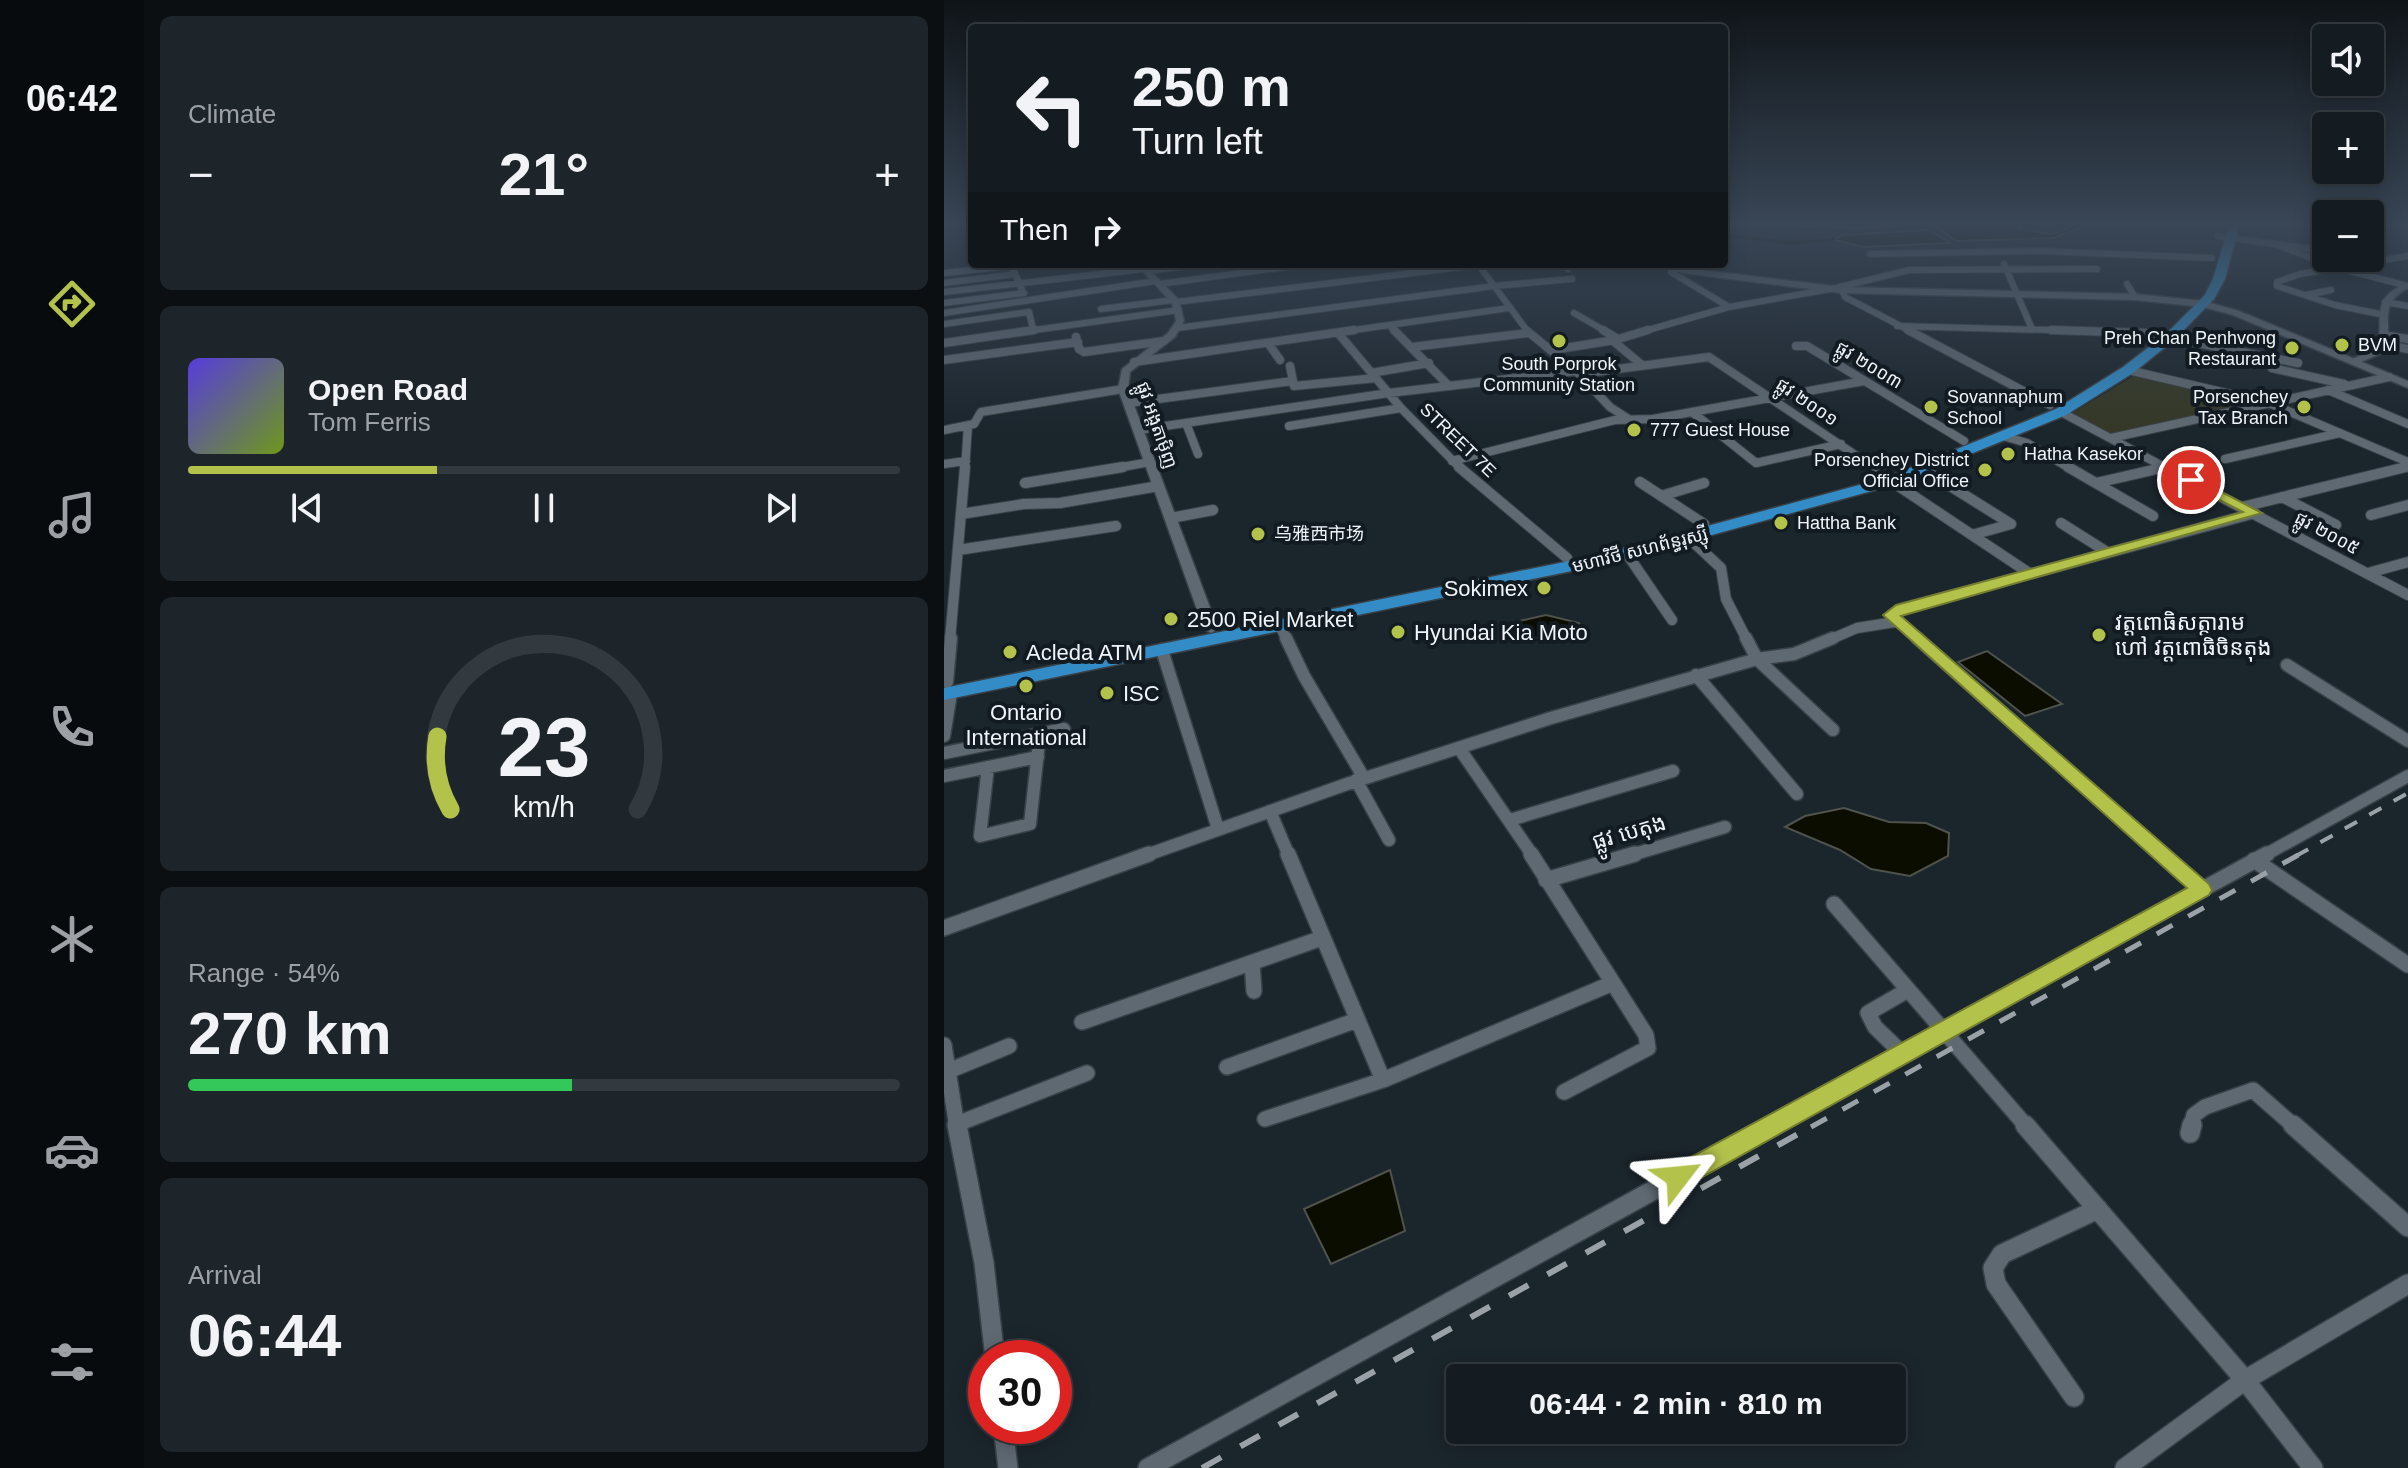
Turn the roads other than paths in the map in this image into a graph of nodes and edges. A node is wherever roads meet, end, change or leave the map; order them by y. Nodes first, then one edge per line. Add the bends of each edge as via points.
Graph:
1 (1022, 292) edge
2 (1073, 292) edge
3 (1165, 292) edge
4 (1270, 292) edge
5 (1452, 292) edge
6 (1498, 292) edge
7 (1703, 292) edge
8 (1816, 292) edge
9 (1843, 292) edge
10 (1908, 292) edge
11 (2132, 292) edge
12 (2201, 292) edge
13 (2209, 292) edge
14 (2291, 292) edge
15 (2324, 292) edge
16 (2399, 292) edge
17 (2018, 294) junction
18 (2303, 296) junction
19 (1025, 297) junction
20 (2135, 297) junction
21 (2385, 302) junction
22 (947, 303) edge
23 (2198, 303) junction
24 (1176, 304) junction
25 (2408, 306) edge
26 (1729, 307) junction
27 (1509, 308) junction
28 (1101, 309) dead end
29 (953, 312) junction
30 (944, 313) edge
31 (1574, 313) dead end
32 (2380, 314) junction
33 (955, 322) junction
34 (1073, 323) junction
35 (944, 324) edge
36 (1390, 326) junction
37 (1897, 326) junction
38 (1177, 328) junction
39 (1033, 329) junction
40 (2032, 329) junction
41 (1338, 333) junction
42 (1528, 333) junction
43 (2155, 335) junction
44 (2170, 337) junction
45 (2408, 339) edge
46 (1615, 340) junction
47 (2383, 340) junction
48 (1164, 341) junction
49 (1078, 342) junction
50 (944, 343) edge
51 (1268, 343) junction
52 (1796, 346) dead end
53 (1412, 347) junction
54 (2408, 349) edge
55 (1552, 350) junction
56 (944, 360) edge
57 (1280, 360) dead end
58 (2353, 362) junction
59 (1429, 363) junction
60 (2298, 363) dead end
61 (1642, 365) junction
62 (1290, 366) dead end
63 (1130, 367) junction
64 (1158, 368) dead end
65 (2272, 368) dead end
66 (2128, 370) junction
67 (1578, 372) junction
68 (1374, 375) junction
69 (2389, 377) junction
70 (1293, 381) junction
71 (1864, 381) junction
72 (1194, 385) dead end
73 (2351, 385) junction
74 (2408, 385) edge
75 (1449, 386) junction
76 (1223, 388) junction
77 (1123, 389) junction
78 (2328, 390) junction
79 (1389, 393) junction
80 (1774, 398) junction
81 (1128, 403) junction
82 (2269, 403) junction
83 (1401, 408) junction
84 (2055, 408) junction
85 (1692, 412) junction
86 (1627, 418) junction
87 (1186, 423) junction
88 (1443, 423) dead end
89 (2408, 424) edge
90 (968, 426) junction
91 (1289, 426) dead end
92 (944, 430) edge
93 (1138, 430) junction
94 (2340, 433) junction
95 (2003, 436) junction
96 (2111, 438) junction
97 (1964, 441) junction
98 (1841, 444) junction
99 (1198, 454) dead end
100 (1478, 454) junction
101 (2225, 459) dead end
102 (966, 461) junction
103 (1452, 461) junction
104 (1150, 462) junction
105 (944, 464) edge
106 (2408, 464) edge
107 (2166, 467) junction
108 (1923, 469) junction
109 (1887, 477) junction
110 (1640, 482) dead end
111 (1025, 483) dead end
112 (1704, 483) dead end
113 (2096, 483) junction
114 (1159, 486) junction
115 (1661, 496) junction
116 (2282, 497) junction
117 (2408, 505) edge
118 (2242, 507) junction
119 (1213, 510) dead end
120 (2255, 513) junction
121 (961, 514) junction
122 (2371, 515) dead end
123 (2153, 516) dead end
124 (1171, 518) junction
125 (2061, 523) dead end
126 (1704, 524) junction
127 (2336, 525) dead end
128 (1116, 526) dead end
129 (1972, 535) junction
130 (1689, 538) junction
131 (1651, 543) junction
132 (958, 550) junction
133 (2107, 552) junction
134 (1627, 554) junction
135 (1567, 558) junction
136 (2408, 562) edge
137 (2029, 573) junction
138 (2368, 573) junction
139 (2408, 595) edge
140 (1374, 602) junction
141 (1672, 620) dead end
142 (1895, 622) junction
143 (1280, 626) junction
144 (1211, 629) junction
145 (1162, 650) junction
146 (1757, 659) junction
147 (2287, 665) dead end
148 (1696, 675) junction
149 (946, 688) edge
150 (1064, 729) dead end
151 (1833, 730) dead end
152 (944, 736) edge
153 (2408, 741) edge
154 (1039, 742) dead end
155 (1459, 748) junction
156 (944, 753) edge
157 (1038, 757) junction
158 (988, 767) junction
159 (1673, 771) dead end
160 (944, 776) edge
161 (2408, 776) edge
162 (1360, 779) junction
163 (1797, 794) dead end
164 (1270, 811) junction
165 (1510, 820) junction
166 (1725, 827) dead end
167 (1218, 829) junction
168 (1389, 840) dead end
169 (2254, 860) junction
170 (1546, 880) junction
171 (2202, 890) junction
172 (1834, 904) dead end
173 (944, 928) edge
174 (1322, 938) junction
175 (1252, 963) junction
176 (2408, 965) edge
177 (1613, 983) junction
178 (1908, 990) junction
179 (1254, 991) dead end
180 (1357, 1020) junction
181 (1082, 1022) dead end
182 (1944, 1031) junction
183 (944, 1045) edge
184 (1009, 1046) dead end
185 (1903, 1054) junction
186 (1227, 1067) dead end
187 (946, 1072) junction
188 (1087, 1073) dead end
189 (1383, 1080) junction
190 (1564, 1092) dead end
191 (1265, 1119) dead end
192 (957, 1124) junction
193 (2190, 1133) dead end
194 (2098, 1209) junction
195 (2408, 1227) edge
196 (2408, 1284) edge
197 (993, 1340) edge
198 (2245, 1380) junction
199 (2074, 1397) dead end
200 (1005, 1444) edge
201 (1008, 1468) edge
202 (1148, 1468) edge
203 (2125, 1468) edge
204 (2313, 1468) edge

1 - 19 street
2 - 19 street
3 - 24 street
4 - 24 street
5 - 38 street
6 - 27 street
7 - 26 street
8 - 26 street
9 - 37 street, ផ្លូវ ២០០៥
10 - 17 main road
11 - 20 street
12 - 23 highway, មហាវិថី សហព័ន្ធរុស្ស៊ី
13 - 23 highway, មហាវិថី សហព័ន្ធរុស្ស៊ី
14 - 18 street
15 - 18 street
16 - 21 street
17 - 20 main road
17 - 40 street
18 - 32 street
19 - 22 street
19 - 29 street
20 - 23 main road
21 - 25 street
21 - 32 street
22 - 29 street
23 - 43 highway, មហាវិថី សហព័ន្ធរុស្ស៊ី
23 - 44 highway, មហាវិថី សហព័ន្ធរុស្ស៊ី
23 - 58 main road via 2236,313
24 - 28 street
24 - 34 street
24 - 38 street
26 - 46 street
27 - 36 street
27 - 42 street
29 - 30 street
29 - 33 street
31 - 46 street
32 - 47 street
33 - 35 street
33 - 39 street via 1029,312
34 - 39 street
34 - 49 street
36 - 41 street
36 - 53 street
37 - 40 street
37 - 84 street, ផ្លូវ ២០០៥
38 - 48 street, ផ្លូវ អង្តតាម៉ិញ
39 - 50 street
40 - 43 street
41 - 51 street
41 - 68 street, STREET 7E
42 - 53 street
42 - 55 street
43 - 44 street
43 - 84 highway, មហាវិថី សហព័ន្ធរុស្ស៊ី
44 - 60 street
44 - 66 highway, មហាវិថី សហព័ន្ធរុស្ស៊ី
45 - 47 street
46 - 55 street
46 - 61 street
47 - 54 street
47 - 58 street via 2379,351
48 - 49 street via 1084,352
48 - 63 street, ផ្លូវ អង្តតាម៉ិញ
49 - 56 street
51 - 57 street
51 - 63 street
52 - 71 street, ផ្លូវ ២០០៣ via 1807,346
53 - 59 street
55 - 67 street
58 - 69 main road
59 - 68 street
59 - 75 street
61 - 67 street
61 - 80 street, ផ្លូវ ២០០១ via 1712,357
62 - 70 street
63 - 64 street
63 - 77 street, ផ្លូវ អង្តតាម៉ិញ
65 - 73 street
66 - 82 street
66 - 84 highway, មហាវិថី សហព័ន្ធរុស្ស៊ី
67 - 75 street
67 - 86 street
68 - 70 street via 1294,386
68 - 79 street, STREET 7E
69 - 73 street
69 - 74 main road
70 - 76 street
71 - 80 street
71 - 97 street, ផ្លូវ ២០០៣
72 - 76 street
73 - 78 street
75 - 79 street
76 - 81 street
77 - 81 street, ផ្លូវ អង្តតាម៉ិញ
77 - 90 street via 981,412
78 - 82 street
78 - 89 street
79 - 83 street, STREET 7E
79 - 87 street
80 - 85 street
80 - 98 street, ផ្លូវ ២០០១
81 - 93 street, ផ្លូវ អង្តតាម៉ិញ
82 - 94 street
82 - 96 street
83 - 91 street
83 - 103 street, STREET 7E
84 - 95 highway, មហាវិថី សហព័ន្ធរុស្ស៊ី
84 - 96 street, ផ្លូវ ២០០៥
84 - 97 highway, មហាវិថី សហព័ន្ធរុស្ស៊ី
85 - 86 street
85 - 98 street via 1756,463
86 - 100 street
87 - 93 street
87 - 99 street
88 - 100 street
90 - 92 street
90 - 102 street
93 - 104 street, ផ្លូវ អង្តតាម៉ិញ
94 - 101 street
94 - 106 street
95 - 108 highway, មហាវិថី សហព័ន្ធរុស្ស៊ី
95 - 113 street via 2027,443
96 - 107 street, ផ្លូវ ២០០៥
97 - 109 highway, មហាវិថី សហព័ន្ធរុស្ស៊ី
98 - 109 street, ផ្លូវ ២០០១
100 - 103 street
102 - 105 street
102 - 121 street
103 - 135 street, STREET 7E
104 - 111 street
104 - 114 street, ផ្លូវ អង្តតាម៉ិញ
106 - 116 street
107 - 113 street
107 - 118 street, ផ្លូវ ២០០៥
108 - 109 highway, មហាវិថី សហព័ន្ធរុស្ស៊ី
108 - 129 street via 2011,524
109 - 126 highway, មហាវិថី សហព័ន្ធរុស្ស៊ី
109 - 129 street, ផ្លូវ ២០០១
109 - 130 highway, មហាវិថី សហព័ន្ធរុស្ស៊ី
110 - 115 street
112 - 115 street
113 - 123 street
114 - 121 street
114 - 124 street, ផ្លូវ អង្តតាម៉ិញ
115 - 126 street
116 - 118 street
116 - 127 street
117 - 122 street
118 - 120 street, ផ្លូវ ២០០៥
119 - 124 street
120 - 133 street
120 - 138 street, ផ្លូវ ២០០៥
121 - 132 street
124 - 144 street, ផ្លូវ អង្តតាម៉ិញ
125 - 133 street
126 - 131 highway, មហាវិថី សហព័ន្ធរុស្ស៊ី
128 - 132 street
129 - 137 street, ផ្លូវ ២០០១
130 - 131 highway, មហាវិថី សហព័ន្ធរុស្ស៊ី
130 - 146 street via 1721,568 1726,599
131 - 134 highway, មហាវិថី សហព័ន្ធរុស្ស៊ី
131 - 135 highway, មហាវិថី សហព័ន្ធរុស្ស៊ី
132 - 149 street
133 - 137 street
134 - 140 highway, មហាវិថី សហព័ន្ធរុស្ស៊ី
134 - 141 street
135 - 140 highway, មហាវិថី សហព័ន្ធរុស្ស៊ី
136 - 138 street
137 - 142 street via 1902,609 1891,615
138 - 139 street, ផ្លូវ ២០០៥
140 - 143 highway, មហាវិថី សហព័ន្ធរុស្ស៊ី
140 - 144 highway, មហាវិថី សហព័ន្ធរុស្ស៊ី
142 - 146 street via 1856,628 1811,650
142 - 171 street
143 - 145 highway, មហាវិថី សហព័ន្ធរុស្ស៊ី
143 - 162 street
144 - 149 highway, មហាវិថី សហព័ន្ធរុស្ស៊ី
145 - 149 highway, មហាវិថី សហព័ន្ធរុស្ស៊ី
145 - 167 street
146 - 148 street
146 - 151 street
147 - 153 street
148 - 155 street
148 - 163 street
149 - 152 street
150 - 156 street
154 - 157 street
155 - 162 street
155 - 165 street
157 - 158 street
157 - 158 street via 1030,824 980,836
158 - 160 street
159 - 165 street
161 - 169 street
162 - 164 street
162 - 168 street
164 - 167 street
164 - 174 street
165 - 170 street
166 - 170 street, ផ្លូវ បេតុង
167 - 173 street
169 - 171 street
169 - 176 street
170 - 177 street
171 - 182 street
172 - 178 street
174 - 175 street
174 - 180 street
175 - 179 street
175 - 181 street
177 - 189 street
177 - 190 street via 1646,1035 1648,1048
178 - 182 street
178 - 185 street via 1868,1013
180 - 186 street
180 - 189 street
182 - 185 street
182 - 194 street
183 - 187 street
184 - 187 street
185 - 202 street
187 - 192 street
188 - 192 street
189 - 191 street
192 - 197 street
193 - 195 street via 2194,1115 2205,1107 2253,1090
194 - 198 street
194 - 199 street via 1993,1263 1996,1284
196 - 198 street
198 - 203 street
198 - 204 street
200 - 201 street

